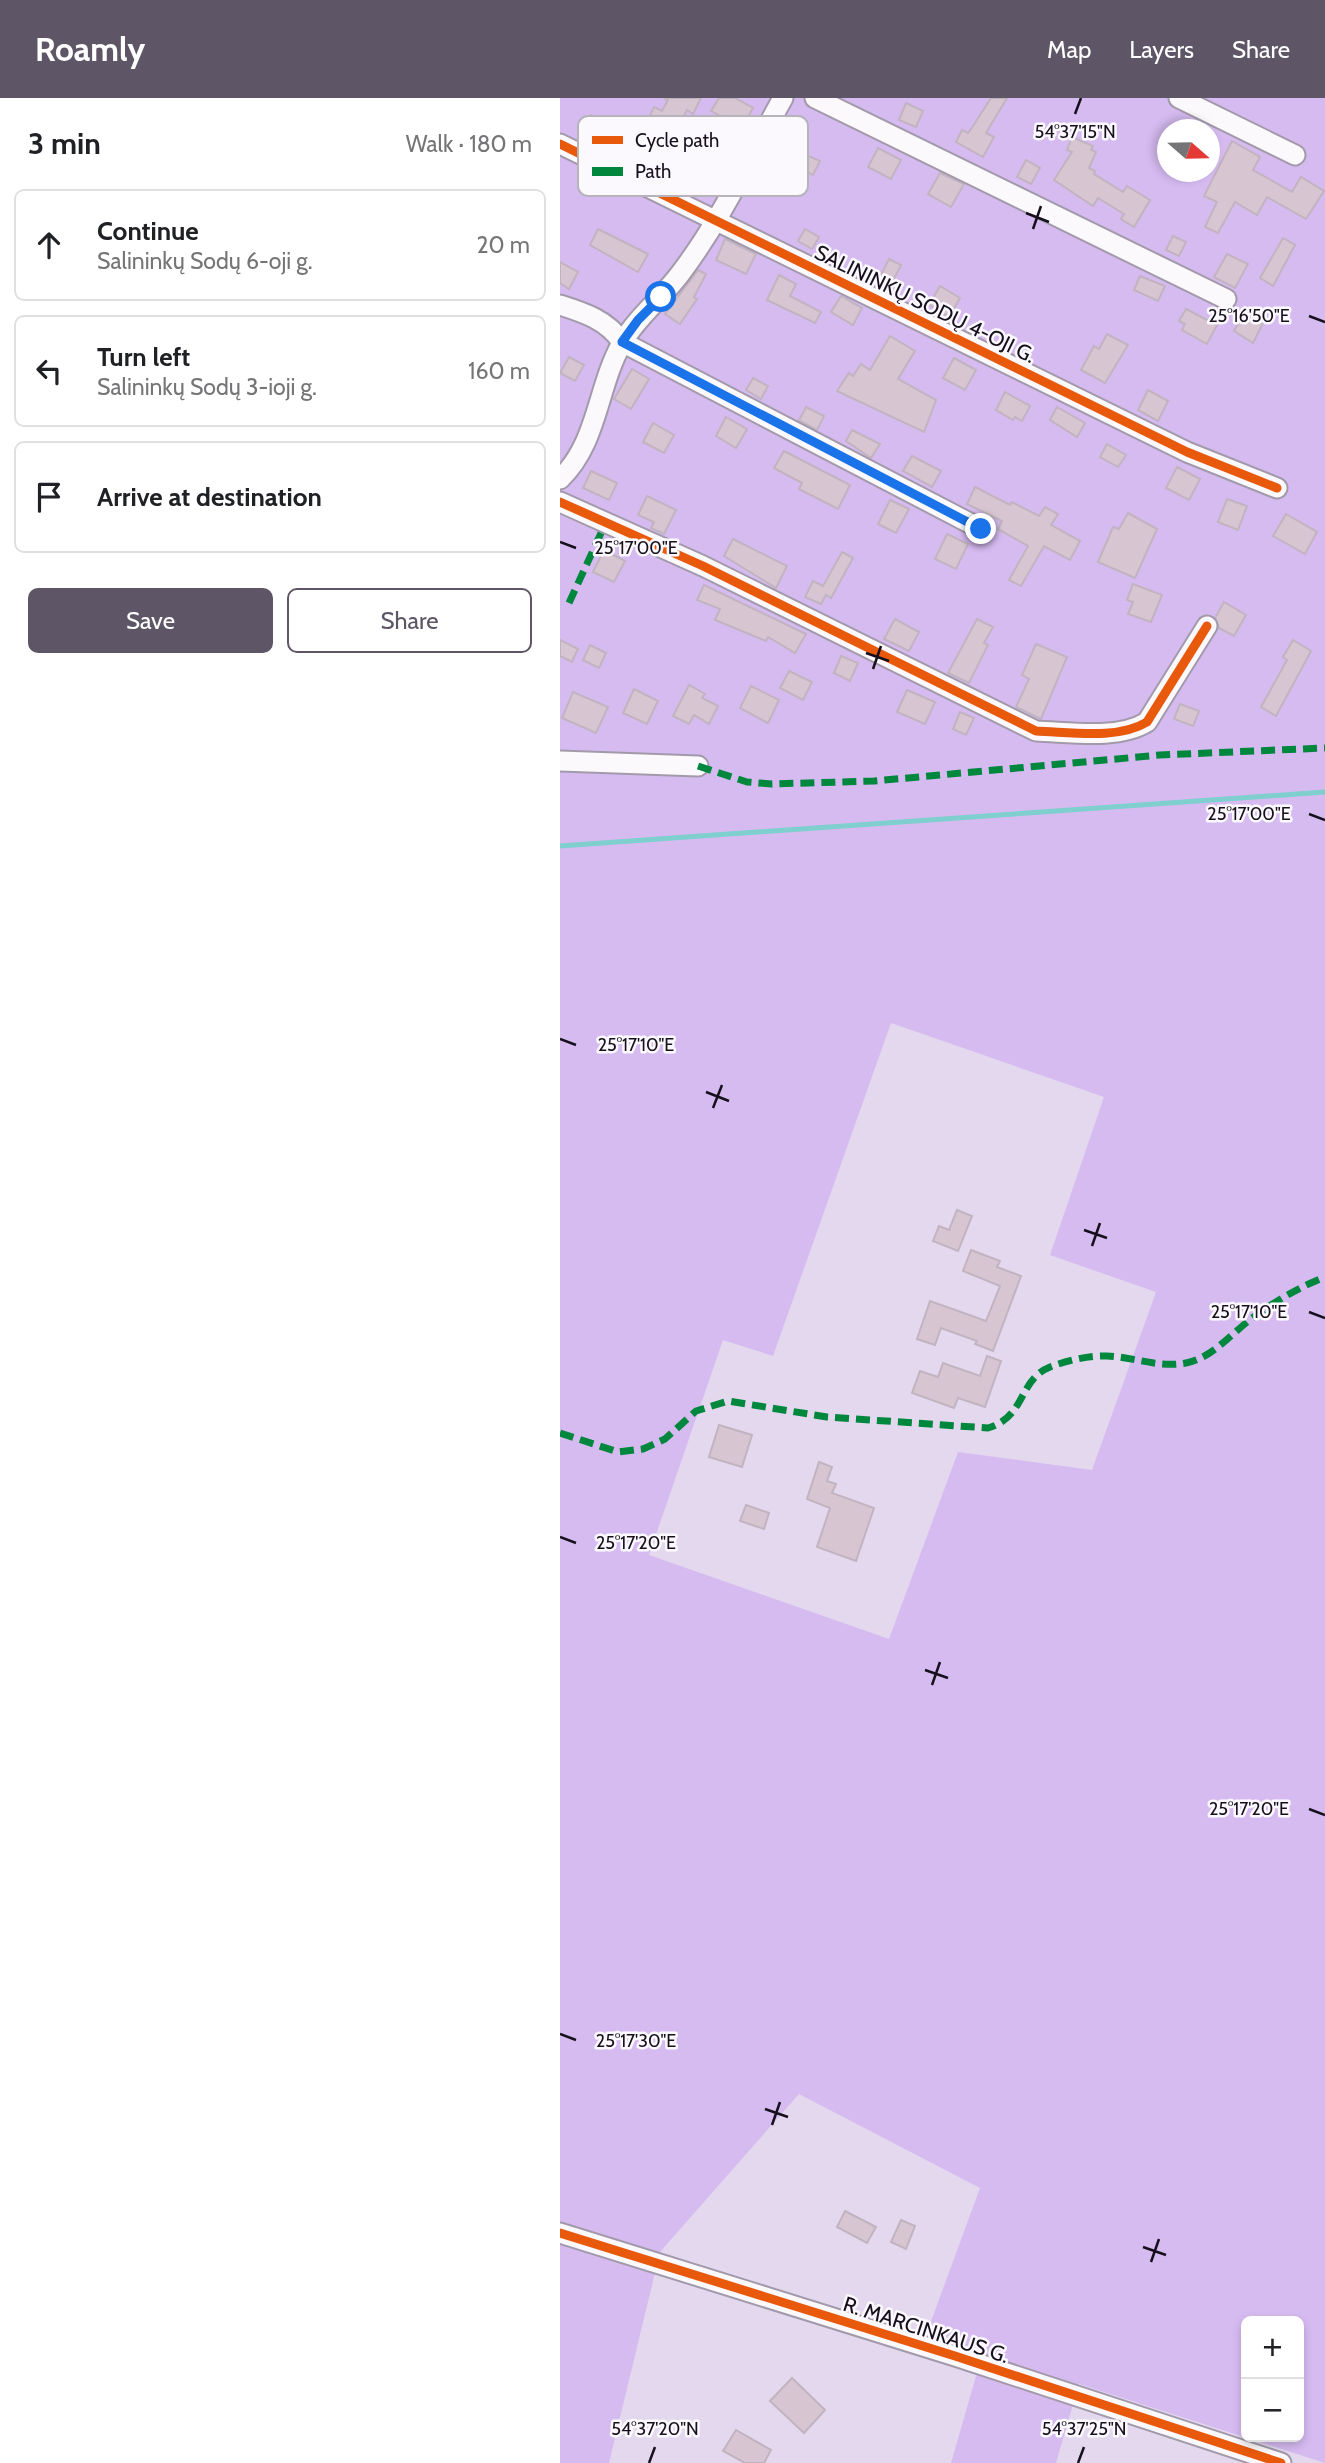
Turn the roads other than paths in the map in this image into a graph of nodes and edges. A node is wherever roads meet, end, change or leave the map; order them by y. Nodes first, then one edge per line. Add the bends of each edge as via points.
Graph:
1 (783, 98) edge
2 (815, 98) edge
3 (1179, 98) edge
4 (773, 116) edge
5 (560, 144) edge
6 (578, 153) edge
7 (1296, 155) dead end
8 (666, 196) edge
9 (728, 196) edge
10 (715, 220) junction
11 (1226, 299) dead end
12 (560, 305) edge
13 (622, 342) junction
14 (560, 479) edge
15 (1277, 488) dead end
16 (560, 502) edge
17 (981, 529) dead end
18 (1207, 626) dead end
19 (560, 761) edge
20 (698, 766) dead end
21 (560, 2233) edge
22 (1281, 2463) edge

1 - 4 street
2 - 11 street
3 - 7 street
5 - 6 street, SALININKŲ SODŲ 4-OJI G.
8 - 10 street, SALININKŲ SODŲ 4-OJI G.
9 - 10 street
10 - 13 street via 681,273
10 - 15 street, SALININKŲ SODŲ 4-OJI G. via 1187,452
12 - 13 street via 606,323
13 - 14 street via 582,451
13 - 17 street
16 - 18 street via 703,566 1036,732 1093,733 1135,729 1147,722
19 - 20 street
21 - 22 street, R. MARCINKAUS G.

